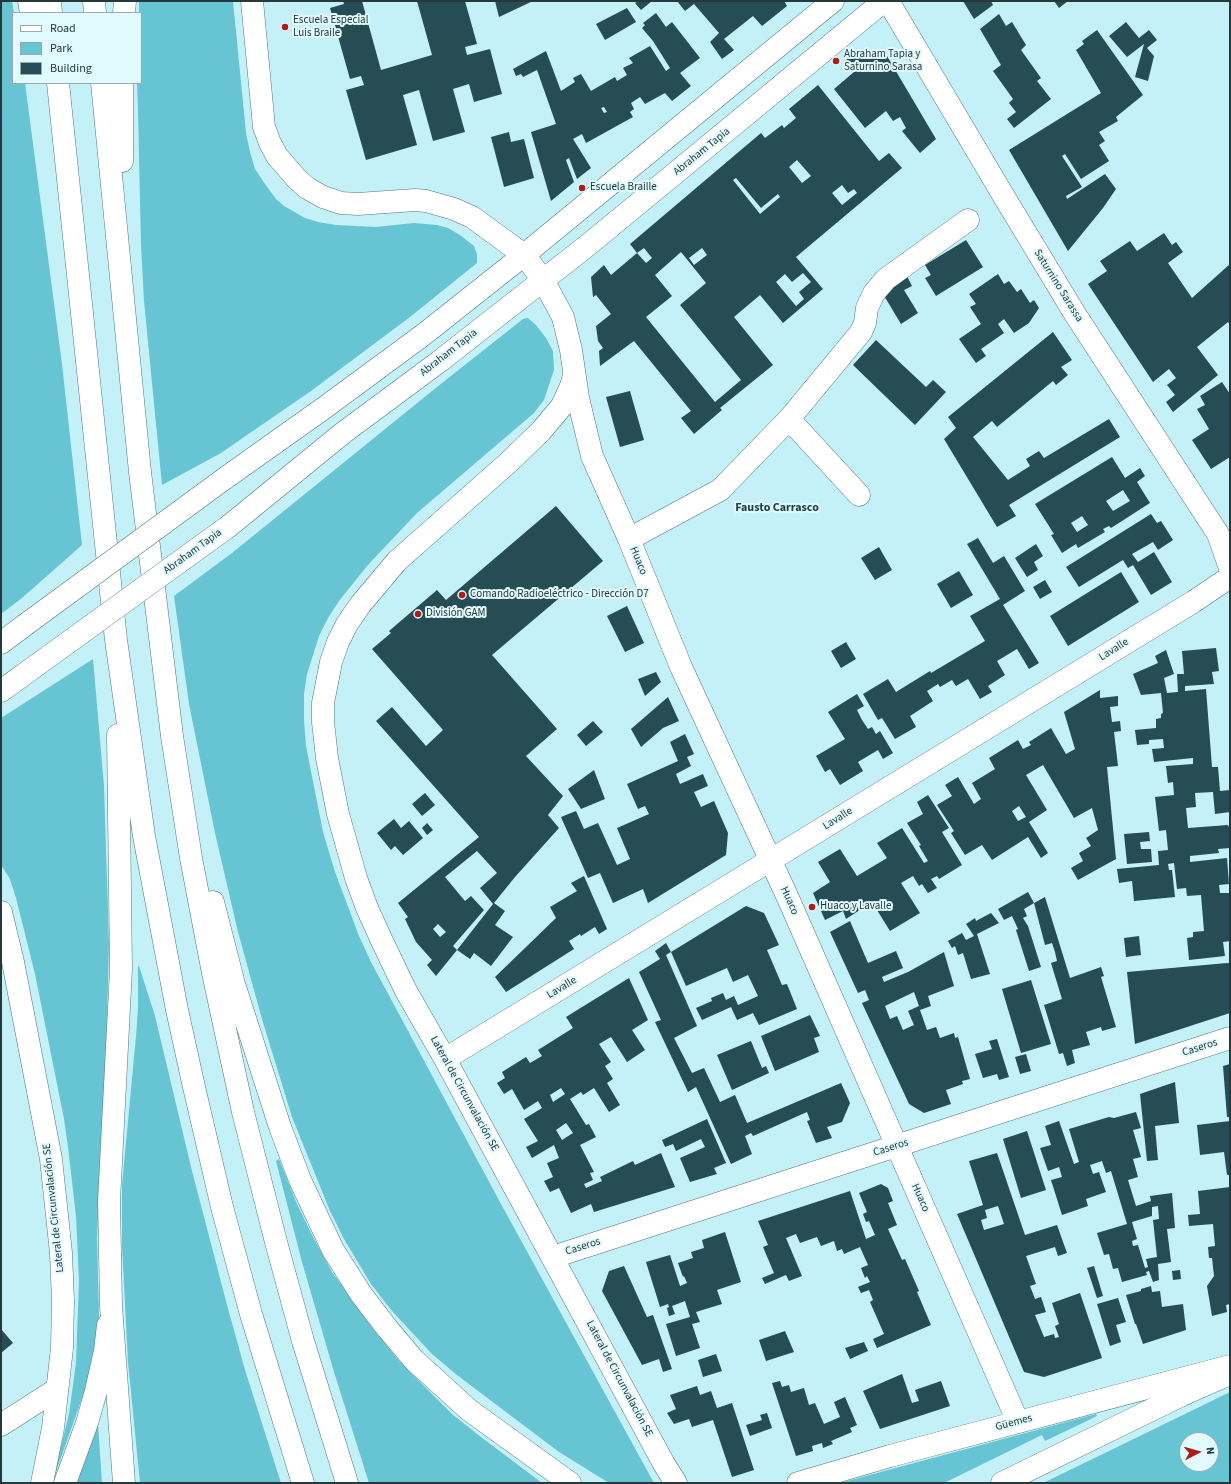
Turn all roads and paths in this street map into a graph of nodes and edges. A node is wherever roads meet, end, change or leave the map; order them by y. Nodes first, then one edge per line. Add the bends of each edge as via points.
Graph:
1 (29, 1) edge
2 (50, 1) edge
3 (94, 1) edge
4 (125, 1) edge
5 (252, 1) edge
6 (833, 1) edge
7 (884, 1) edge
8 (888, 1) edge
9 (31, 12) edge
10 (51, 12) edge
11 (95, 12) edge
12 (124, 12) edge
13 (47, 84) edge
14 (58, 84) edge
15 (102, 84) edge
16 (122, 84) edge
17 (68, 183) junction
18 (968, 220) dead end
19 (524, 255) junction
20 (543, 280) junction
21 (574, 376) junction
22 (132, 392) junction
23 (789, 419) junction
24 (859, 495) dead end
25 (629, 538) junction
26 (1230, 568) edge
27 (1230, 577) edge
28 (116, 640) junction
29 (1, 643) edge
30 (1, 691) edge
31 (172, 736) junction
32 (770, 861) junction
33 (1, 912) edge
34 (1230, 1038) edge
35 (445, 1059) junction
36 (897, 1146) junction
37 (553, 1257) junction
38 (111, 1306) junction
39 (1230, 1366) edge
40 (1230, 1374) edge
41 (57, 1389) junction
42 (1018, 1422) junction
43 (1, 1425) edge
44 (42, 1483) edge
45 (64, 1483) edge
46 (124, 1483) edge
47 (303, 1483) edge
48 (347, 1483) edge
49 (570, 1483) edge
50 (676, 1483) edge
51 (798, 1483) edge
52 (1002, 1483) edge

1 - 9 main road
2 - 10 main road
3 - 11 main road
4 - 12 main road
5 - 19 main road via 264,127 277,156 296,178 323,197 341,203 415,200 454,209 472,218
6 - 19 main road
7 - 20 main road, Abraham Tapia
8 - 26 main road, Saturnino Sarassa via 1075,314 1218,534
13 - 17 main road
14 - 17 main road
15 - 22 main road
16 - 22 main road via 123,189
17 - 28 main road
18 - 23 main road via 886,279 867,308 861,332
19 - 20 main road
19 - 29 main road, bridge via 423,335
20 - 21 main road via 563,317
20 - 30 main road, Abraham Tapia, bridge via 343,433 229,526
21 - 25 main road, Huaco via 592,456
21 - 35 main road, Lateral de Circunvalación SE via 562,406 541,431 397,561 360,605 338,642 326,681 323,704 327,758 338,814 352,864 382,941 406,991
22 - 31 main road
23 - 24 main road
23 - 25 main road via 720,490
25 - 32 main road, Huaco via 681,668
27 - 32 main road, Lavalle
28 - 38 main road via 121,969 108,1201
28 - 47 main road via 144,836 194,1087 232,1245
31 - 48 main road via 204,927 243,1112 303,1342
31 - 49 main road via 234,984 256,1056 300,1180 333,1250 361,1294 414,1360 469,1410
32 - 35 main road, Lavalle
32 - 36 main road, Huaco
33 - 41 main road, Lateral de Circunvalación SE via 51,1159 61,1253 63,1301 62,1348
34 - 36 main road, Caseros
35 - 37 main road, Lateral de Circunvalación SE
36 - 37 main road, Caseros
36 - 42 main road, Huaco
37 - 50 main road, Lateral de Circunvalación SE
38 - 45 main road via 96,1391 87,1423
38 - 46 main road
39 - 42 main road, Güemes
40 - 52 main road
41 - 43 main road
41 - 44 main road, Lateral de Circunvalación SE
42 - 51 main road, Güemes

